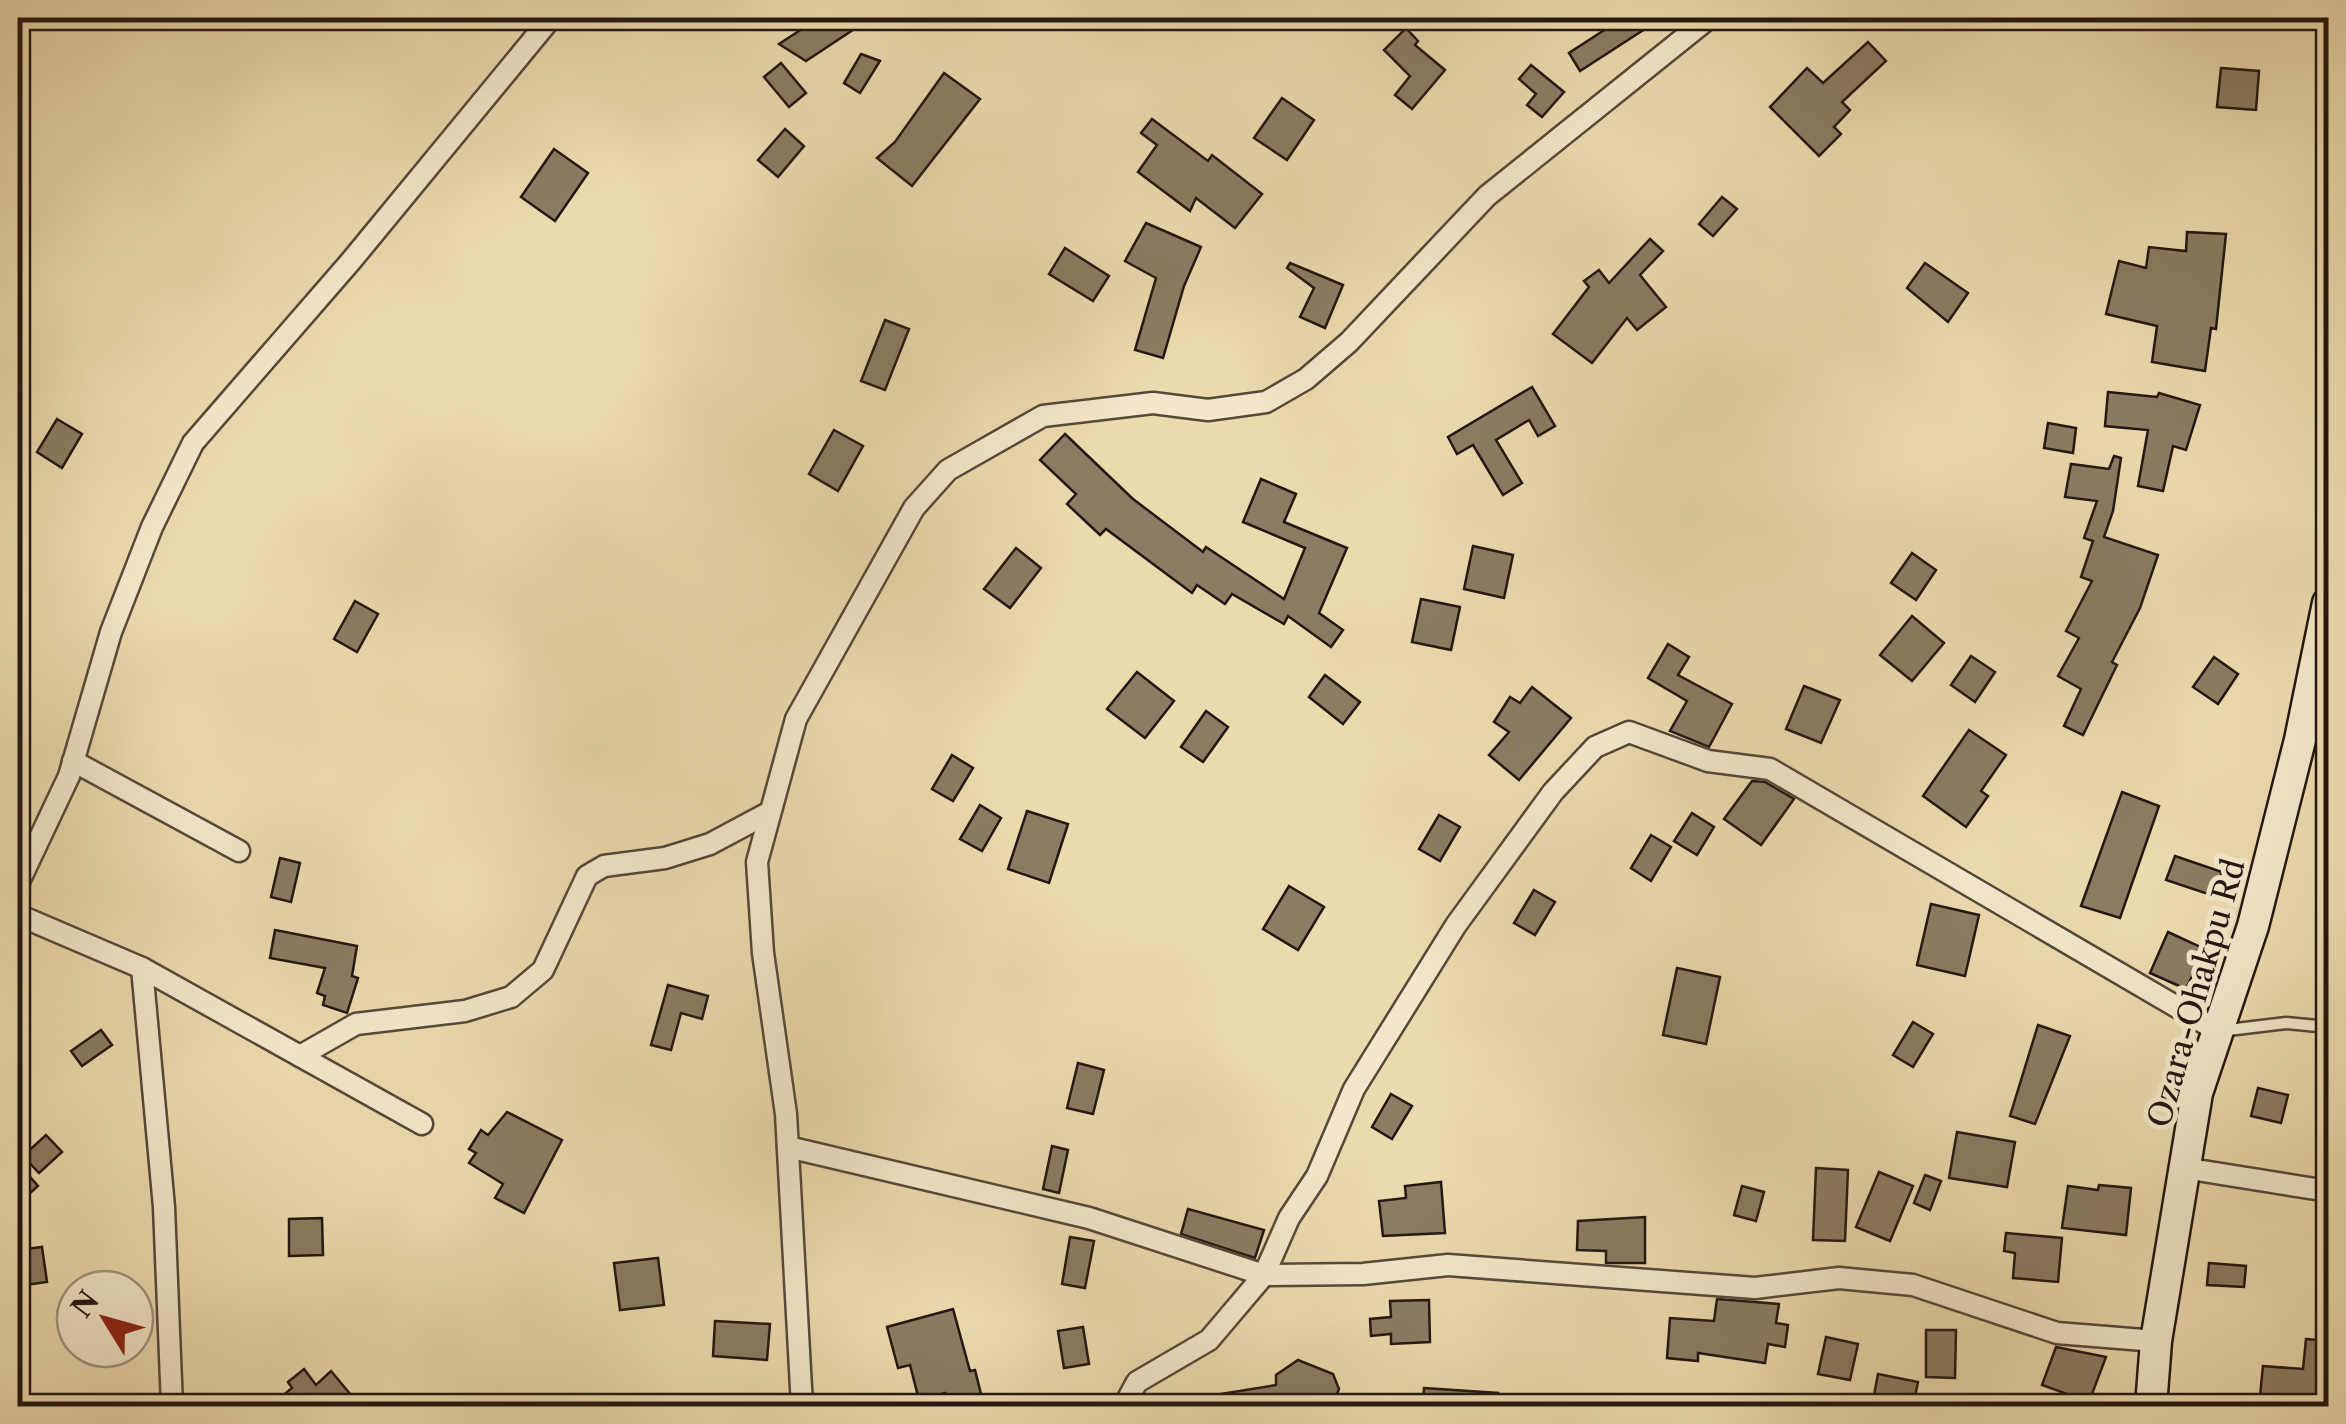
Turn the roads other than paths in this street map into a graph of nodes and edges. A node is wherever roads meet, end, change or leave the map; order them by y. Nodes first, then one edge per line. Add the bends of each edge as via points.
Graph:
1 (551, 18) edge
2 (1709, 18) edge
3 (2328, 602) edge
4 (73, 760) junction
5 (768, 813) junction
6 (239, 851) dead end
7 (18, 884) edge
8 (18, 915) edge
9 (142, 968) junction
10 (2328, 1027) edge
11 (2218, 1030) junction
12 (300, 1056) junction
13 (422, 1124) dead end
14 (788, 1147) junction
15 (2184, 1168) junction
16 (2328, 1192) edge
17 (1264, 1276) junction
18 (2156, 1340) junction
19 (172, 1406) edge
20 (802, 1406) edge
21 (1124, 1406) edge
22 (2150, 1406) edge

1 - 4 street via 193,442 111,632
2 - 5 street via 1486,196 1306,379 1266,402 1208,410 1152,403 1043,416 948,470 914,508 819,674 796,720
3 - 11 main road, Ozara-Ohakpu Rd via 2253,926
4 - 6 street
4 - 7 street
5 - 12 street via 710,844 604,866 586,876 543,970 511,996 465,1011 356,1024
5 - 14 street via 757,862
8 - 9 street
9 - 12 street
9 - 19 street via 164,1207
10 - 11 lane via 2286,1023
11 - 15 main road, Ozara-Ohakpu Rd via 2197,1093
11 - 17 street via 1770,768 1708,761 1628,732 1611,736 1553,792 1456,925 1354,1088 1318,1176 1288,1218
12 - 13 street
14 - 17 street via 1089,1218
14 - 20 street
15 - 16 street
15 - 18 main road, Ozara-Ohakpu Rd
17 - 18 street via 1448,1265 1755,1288 1840,1278 1913,1285 2056,1333
17 - 21 street via 1209,1340 1137,1382
18 - 22 main road, Ozara-Ohakpu Rd

